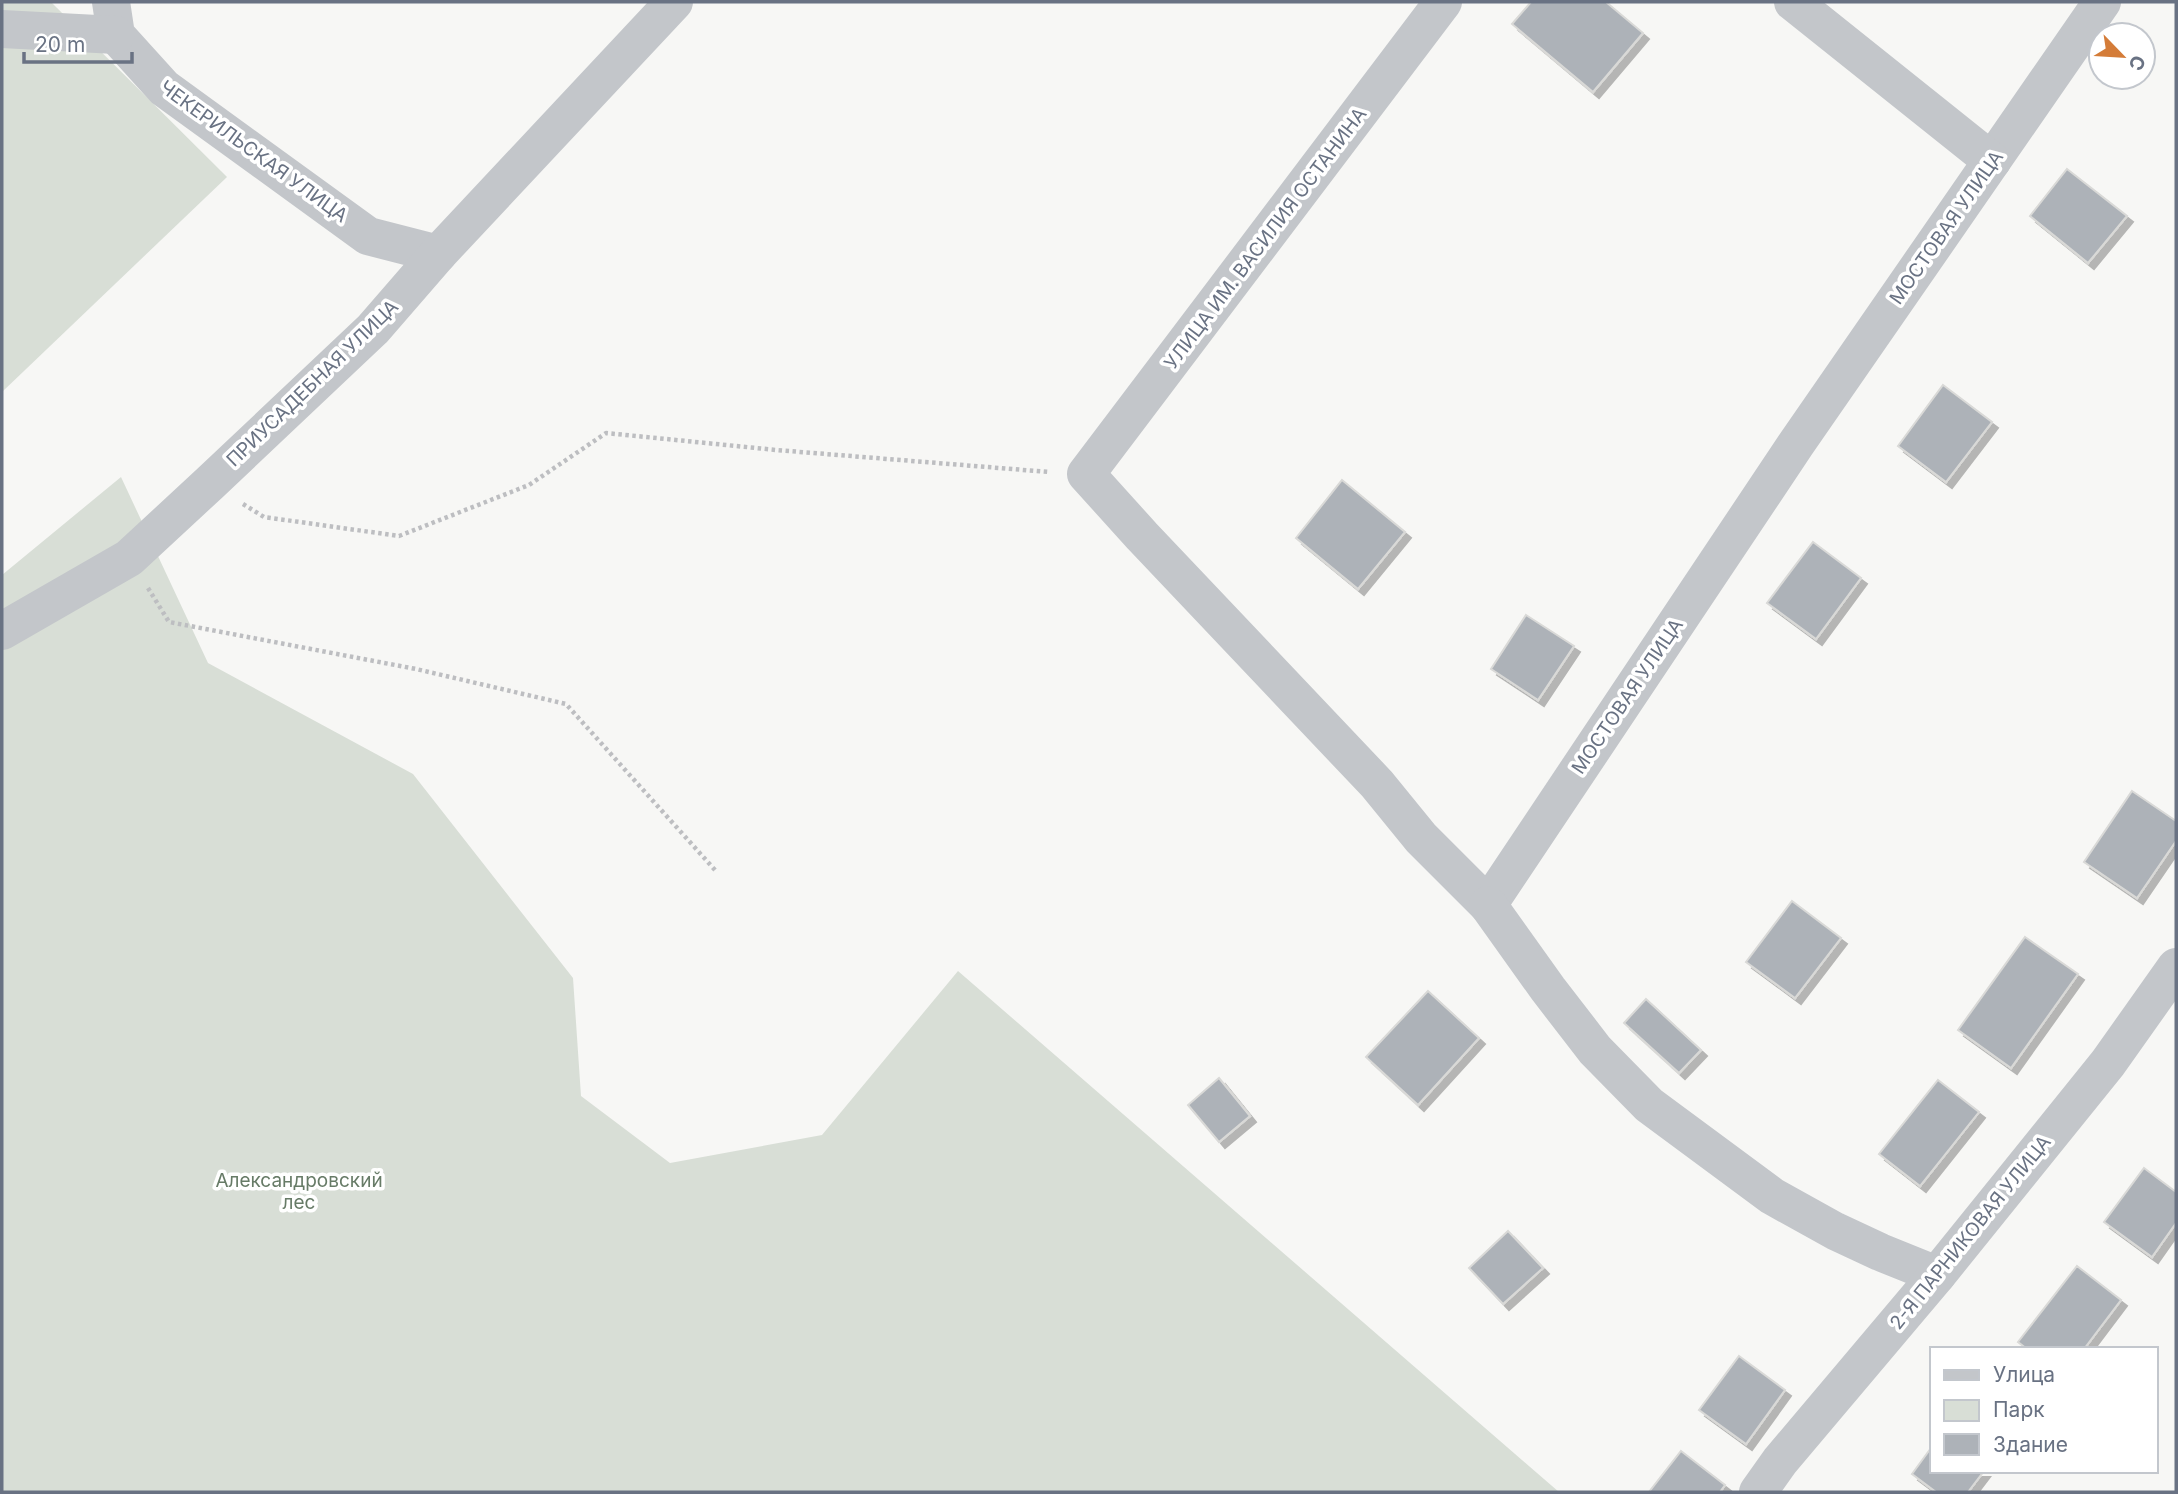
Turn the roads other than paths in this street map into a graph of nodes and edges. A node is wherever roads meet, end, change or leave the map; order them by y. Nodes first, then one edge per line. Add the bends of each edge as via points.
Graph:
1 (674, 2) edge
2 (1443, 2) edge
3 (1793, 2) edge
4 (2102, 2) edge
5 (114, 18) edge
6 (2, 29) edge
7 (1992, 161) junction
8 (438, 254) junction
9 (2, 631) edge
10 (1488, 905) junction
11 (2176, 967) edge
12 (1937, 1275) junction
13 (1758, 1492) edge

1 - 8 street, ПРИУСАДЕБНАЯ УЛИЦА
2 - 10 street, УЛИЦА ИМ. ВАСИЛИЯ ОСТАНИНА via 1086,474
3 - 7 street
4 - 7 street, МОСТОВАЯ УЛИЦА
5 - 6 street
5 - 8 street, ЧЕКЕРИЛЬСКАЯ УЛИЦА via 164,89 368,236
7 - 10 street, МОСТОВАЯ УЛИЦА via 1796,443
8 - 9 street, ПРИУСАДЕБНАЯ УЛИЦА via 373,329 129,558
10 - 12 street via 1595,1050 1649,1105 1772,1196 1836,1231
11 - 12 street, 2-Я ПАРНИКОВАЯ УЛИЦА via 2108,1063
12 - 13 street, 2-Я ПАРНИКОВАЯ УЛИЦА

